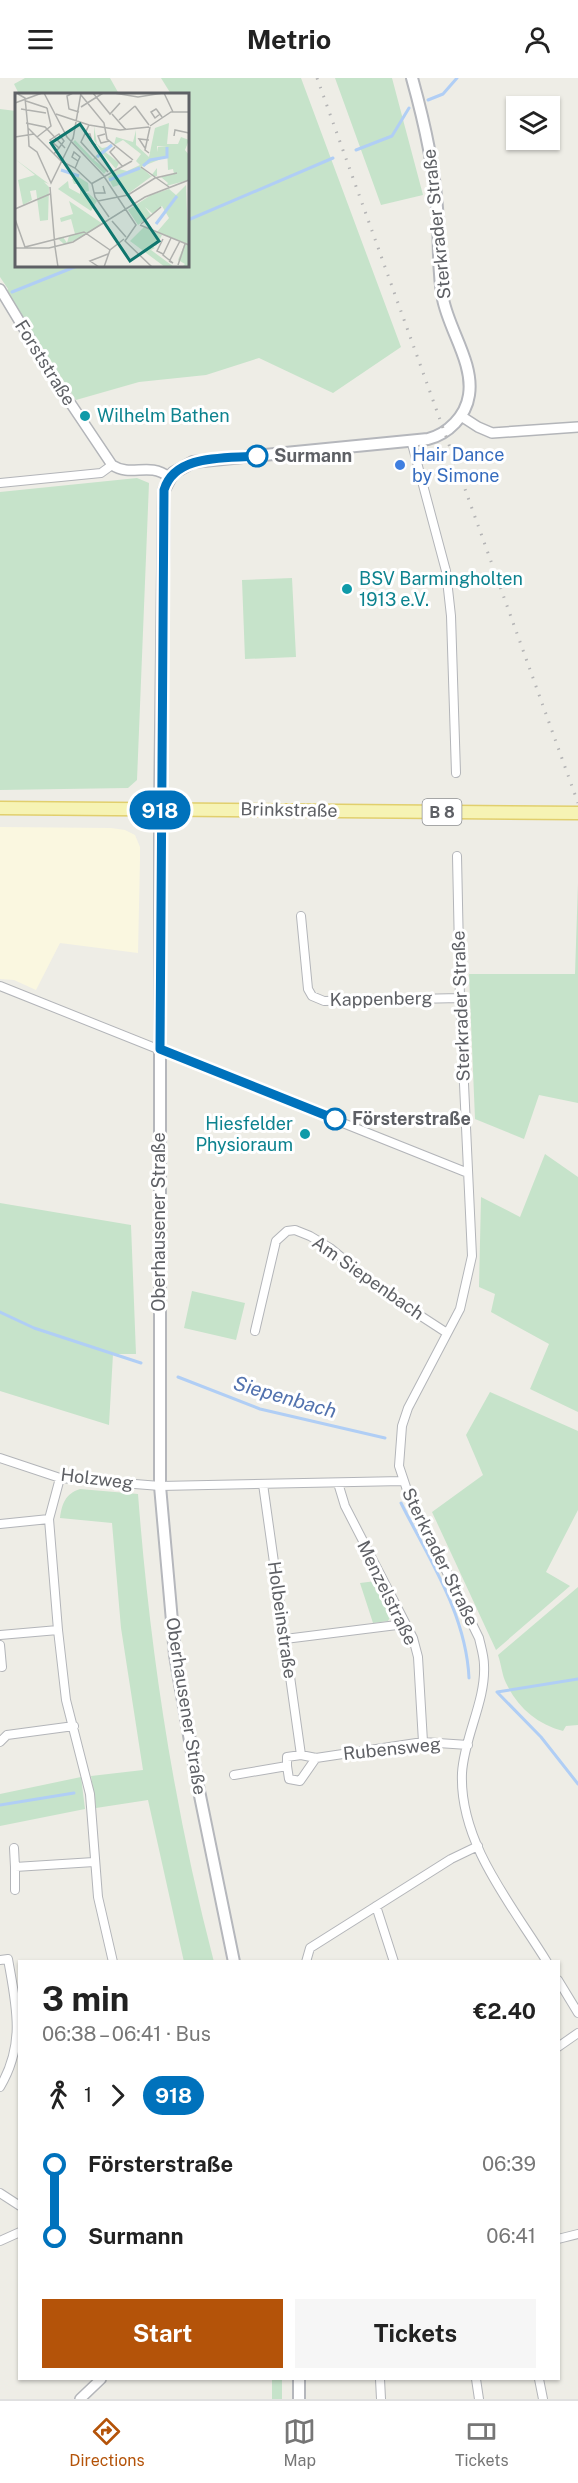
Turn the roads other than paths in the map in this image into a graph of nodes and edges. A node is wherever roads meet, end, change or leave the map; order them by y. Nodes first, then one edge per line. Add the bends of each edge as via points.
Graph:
1 (412, 78) edge
2 (2, 292) edge
3 (461, 416) junction
4 (578, 427) edge
5 (411, 440) junction
6 (112, 465) junction
7 (169, 477) junction
8 (0, 483) edge
9 (456, 773) dead end
10 (0, 808) edge
11 (160, 809) junction
12 (578, 813) edge
13 (457, 856) dead end
14 (301, 916) dead end
15 (0, 986) edge
16 (460, 998) junction
17 (160, 1049) junction
18 (468, 1173) junction
19 (255, 1331) dead end
20 (447, 1333) junction
21 (0, 1458) edge
22 (60, 1478) junction
23 (403, 1481) junction
24 (338, 1483) junction
25 (263, 1484) junction
26 (160, 1486) junction
27 (49, 1519) junction
28 (0, 1524) edge
29 (405, 1624) junction
30 (58, 1630) junction
31 (0, 1635) edge
32 (285, 1639) junction
33 (0, 1645) edge
34 (2, 1667) dead end
35 (74, 1726) junction
36 (0, 1742) edge
37 (423, 1742) junction
38 (468, 1744) junction
39 (301, 1755) junction
40 (316, 1758) junction
41 (287, 1766) junction
42 (234, 1775) dead end
43 (478, 1846) junction
44 (14, 1848) dead end
45 (94, 1862) junction
46 (15, 1867) junction
47 (15, 1890) dead end
48 (376, 1906) junction
49 (0, 1959) edge
50 (113, 1960) edge
51 (234, 1960) edge
52 (307, 1960) edge
53 (393, 1960) edge
54 (546, 1960) edge
55 (560, 1983) edge
56 (578, 2013) edge
57 (18, 2014) edge
58 (18, 2025) edge
59 (578, 2033) edge
60 (560, 2046) edge
61 (0, 2087) edge
62 (0, 2193) edge
63 (18, 2205) edge
64 (18, 2233) edge
65 (578, 2234) edge
66 (560, 2238) edge
67 (0, 2241) edge
68 (100, 2380) edge
69 (299, 2380) edge
70 (380, 2380) edge
71 (476, 2380) edge
72 (539, 2380) edge
73 (80, 2399) edge
74 (299, 2399) edge
75 (381, 2399) edge
76 (479, 2399) edge
77 (543, 2399) edge

1 - 3 main road, Sterkrader Straße via 429,138 443,298 469,384 469,398
2 - 6 street, Forststraße via 52,377
3 - 4 street via 492,433
3 - 5 main road via 434,437
5 - 7 main road via 193,462
5 - 9 street via 446,571
6 - 7 street via 124,471 154,468
6 - 8 street via 101,473
7 - 11 main road, Oberhausener Straße via 163,500
10 - 11 main road, Brinkstraße / B 8
11 - 12 main road, Brinkstraße / B 8
11 - 17 main road, Oberhausener Straße
13 - 16 street, Sterkrader Straße
14 - 16 street, Kappenberg via 308,989 316,999
15 - 17 street
16 - 18 street, Sterkrader Straße
17 - 18 street
17 - 26 main road, Oberhausener Straße
18 - 20 street, Sterkrader Straße via 472,1256 460,1309
19 - 20 street, Am Siepenbach via 276,1241 287,1231 295,1230 330,1248 384,1292
20 - 23 street, Sterkrader Straße via 402,1426 399,1466
21 - 22 street, Holzweg
22 - 26 street, Holzweg
22 - 27 street
23 - 24 street, Holzweg
23 - 38 street, Sterkrader Straße via 479,1638 484,1676
24 - 25 street, Holzweg
24 - 29 street, Menzelstraße via 345,1506
25 - 26 street, Holzweg
25 - 32 street, Holbeinstraße
26 - 51 main road, Oberhausener Straße via 175,1655
27 - 28 street
27 - 30 street
29 - 32 street
29 - 37 street, Menzelstraße via 418,1657
30 - 31 street
30 - 35 street via 66,1700
32 - 39 street, Holbeinstraße
33 - 34 street
35 - 36 street via 7,1735
35 - 45 street via 86,1780
37 - 38 street, Rubensweg
37 - 40 street, Rubensweg
38 - 43 street, Sterkrader Straße via 462,1771 464,1809
39 - 40 street, Rubensweg
39 - 41 street via 287,1757
40 - 41 street via 300,1781 289,1779
41 - 42 street
43 - 48 street
43 - 54 street, Sterkrader Straße
44 - 46 street
45 - 46 street
45 - 50 street
46 - 47 street
48 - 52 street via 310,1948
48 - 53 street
49 - 57 street via 8,1959
55 - 56 street
58 - 61 street via 9,2072
59 - 60 street
62 - 63 street
64 - 67 street
65 - 66 street
68 - 73 street
69 - 74 main road
70 - 75 street
71 - 76 street
72 - 77 street

